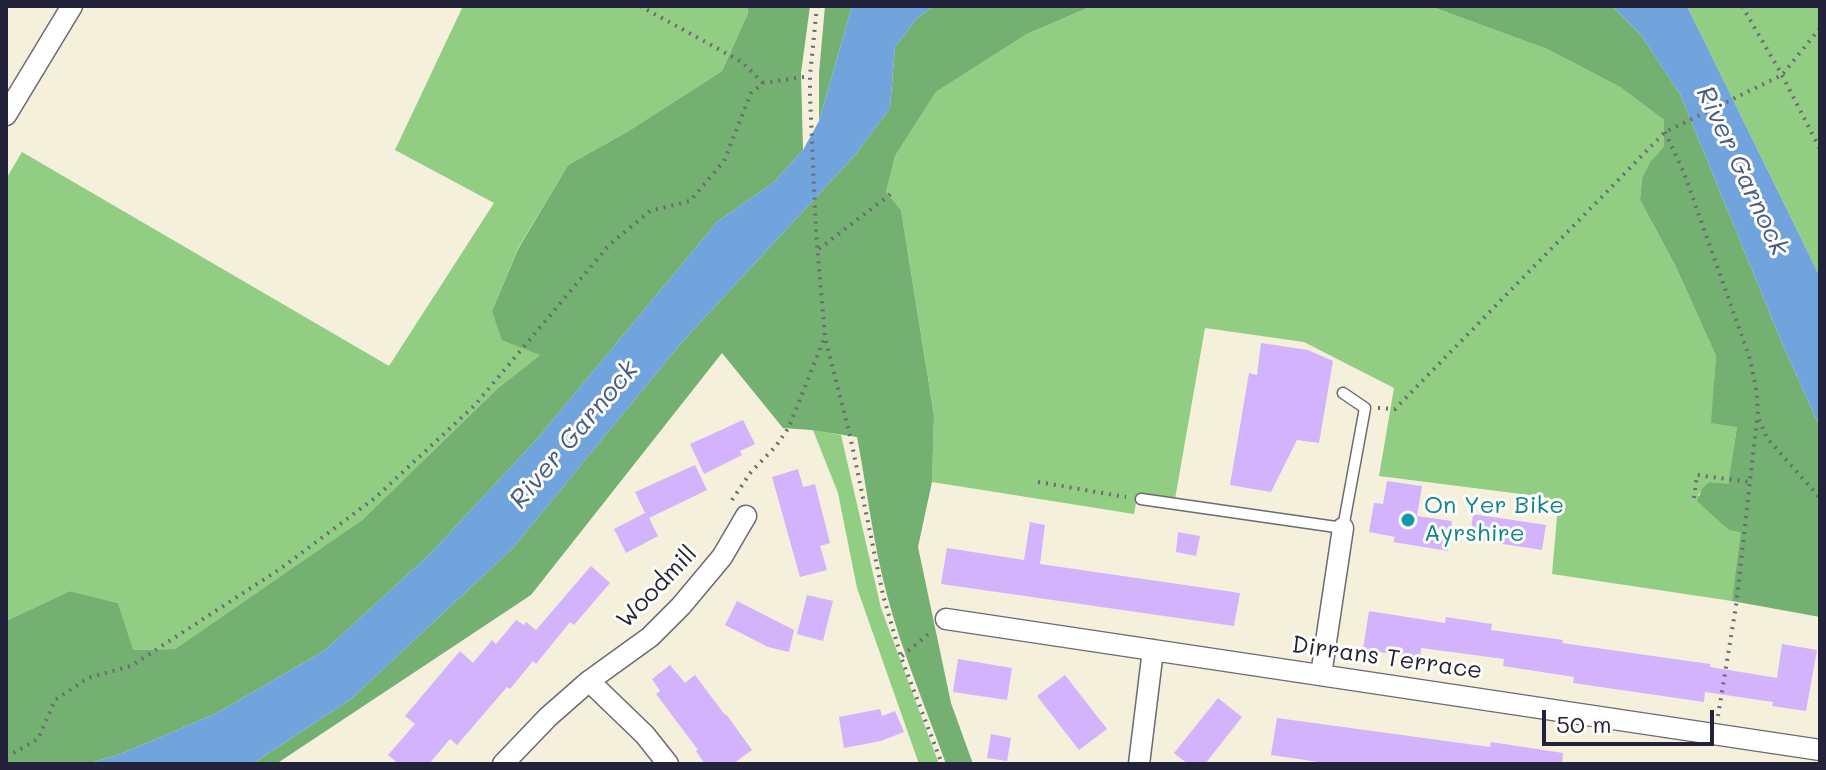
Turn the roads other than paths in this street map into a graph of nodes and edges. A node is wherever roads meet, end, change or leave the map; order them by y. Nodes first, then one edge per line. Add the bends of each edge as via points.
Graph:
1 (72, 6) edge
2 (6, 115) edge
3 (1343, 393) dead end
4 (1141, 499) road end
5 (746, 516) road end
6 (1343, 528) junction
7 (946, 619) road end
8 (1153, 650) junction
9 (1321, 675) junction
10 (589, 681) junction
11 (1820, 750) edge
12 (503, 764) edge
13 (668, 764) edge
14 (1139, 764) edge

1 - 2 street
3 - 6 lane via 1365,408
4 - 6 lane
5 - 10 street, Woodmill via 722,557 681,606 650,637
6 - 9 street
7 - 8 street, Dirrans Terrace
8 - 9 street, Dirrans Terrace
8 - 14 street
9 - 11 street, Dirrans Terrace
10 - 12 street, Woodmill
10 - 13 street

